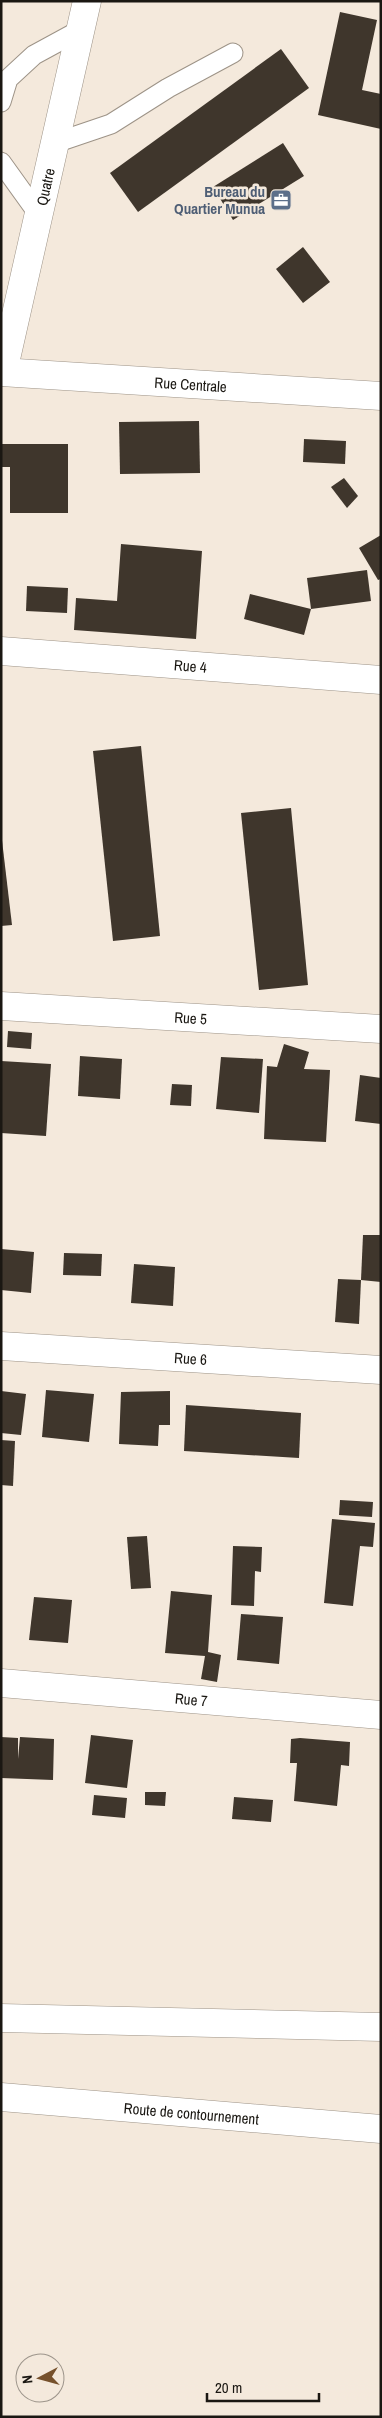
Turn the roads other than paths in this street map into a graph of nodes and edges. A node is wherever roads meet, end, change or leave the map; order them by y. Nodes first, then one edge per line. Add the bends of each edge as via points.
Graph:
1 (87, 1) edge
2 (80, 30) junction
3 (232, 53) dead end
4 (1, 102) edge
5 (55, 143) junction
6 (1, 162) edge
7 (39, 215) junction
8 (2, 372) edge
9 (381, 396) edge
10 (1, 651) edge
11 (381, 680) edge
12 (1, 1006) edge
13 (381, 1029) edge
14 (1, 1346) edge
15 (381, 1370) edge
16 (1, 1683) edge
17 (381, 1715) edge
18 (1, 2018) edge
19 (381, 2028) edge
20 (1, 2097) edge
21 (381, 2128) edge

1 - 2 street, Quatre
2 - 4 lane via 34,55 8,79
2 - 5 street, Quatre
3 - 5 lane via 112,124
5 - 7 street, Quatre
6 - 7 lane
7 - 8 street, Quatre
8 - 9 street, Rue Centrale
10 - 11 street, Rue 4
12 - 13 street, Rue 5
14 - 15 street, Rue 6
16 - 17 street, Rue 7
18 - 19 street
20 - 21 street, Route de contournement

